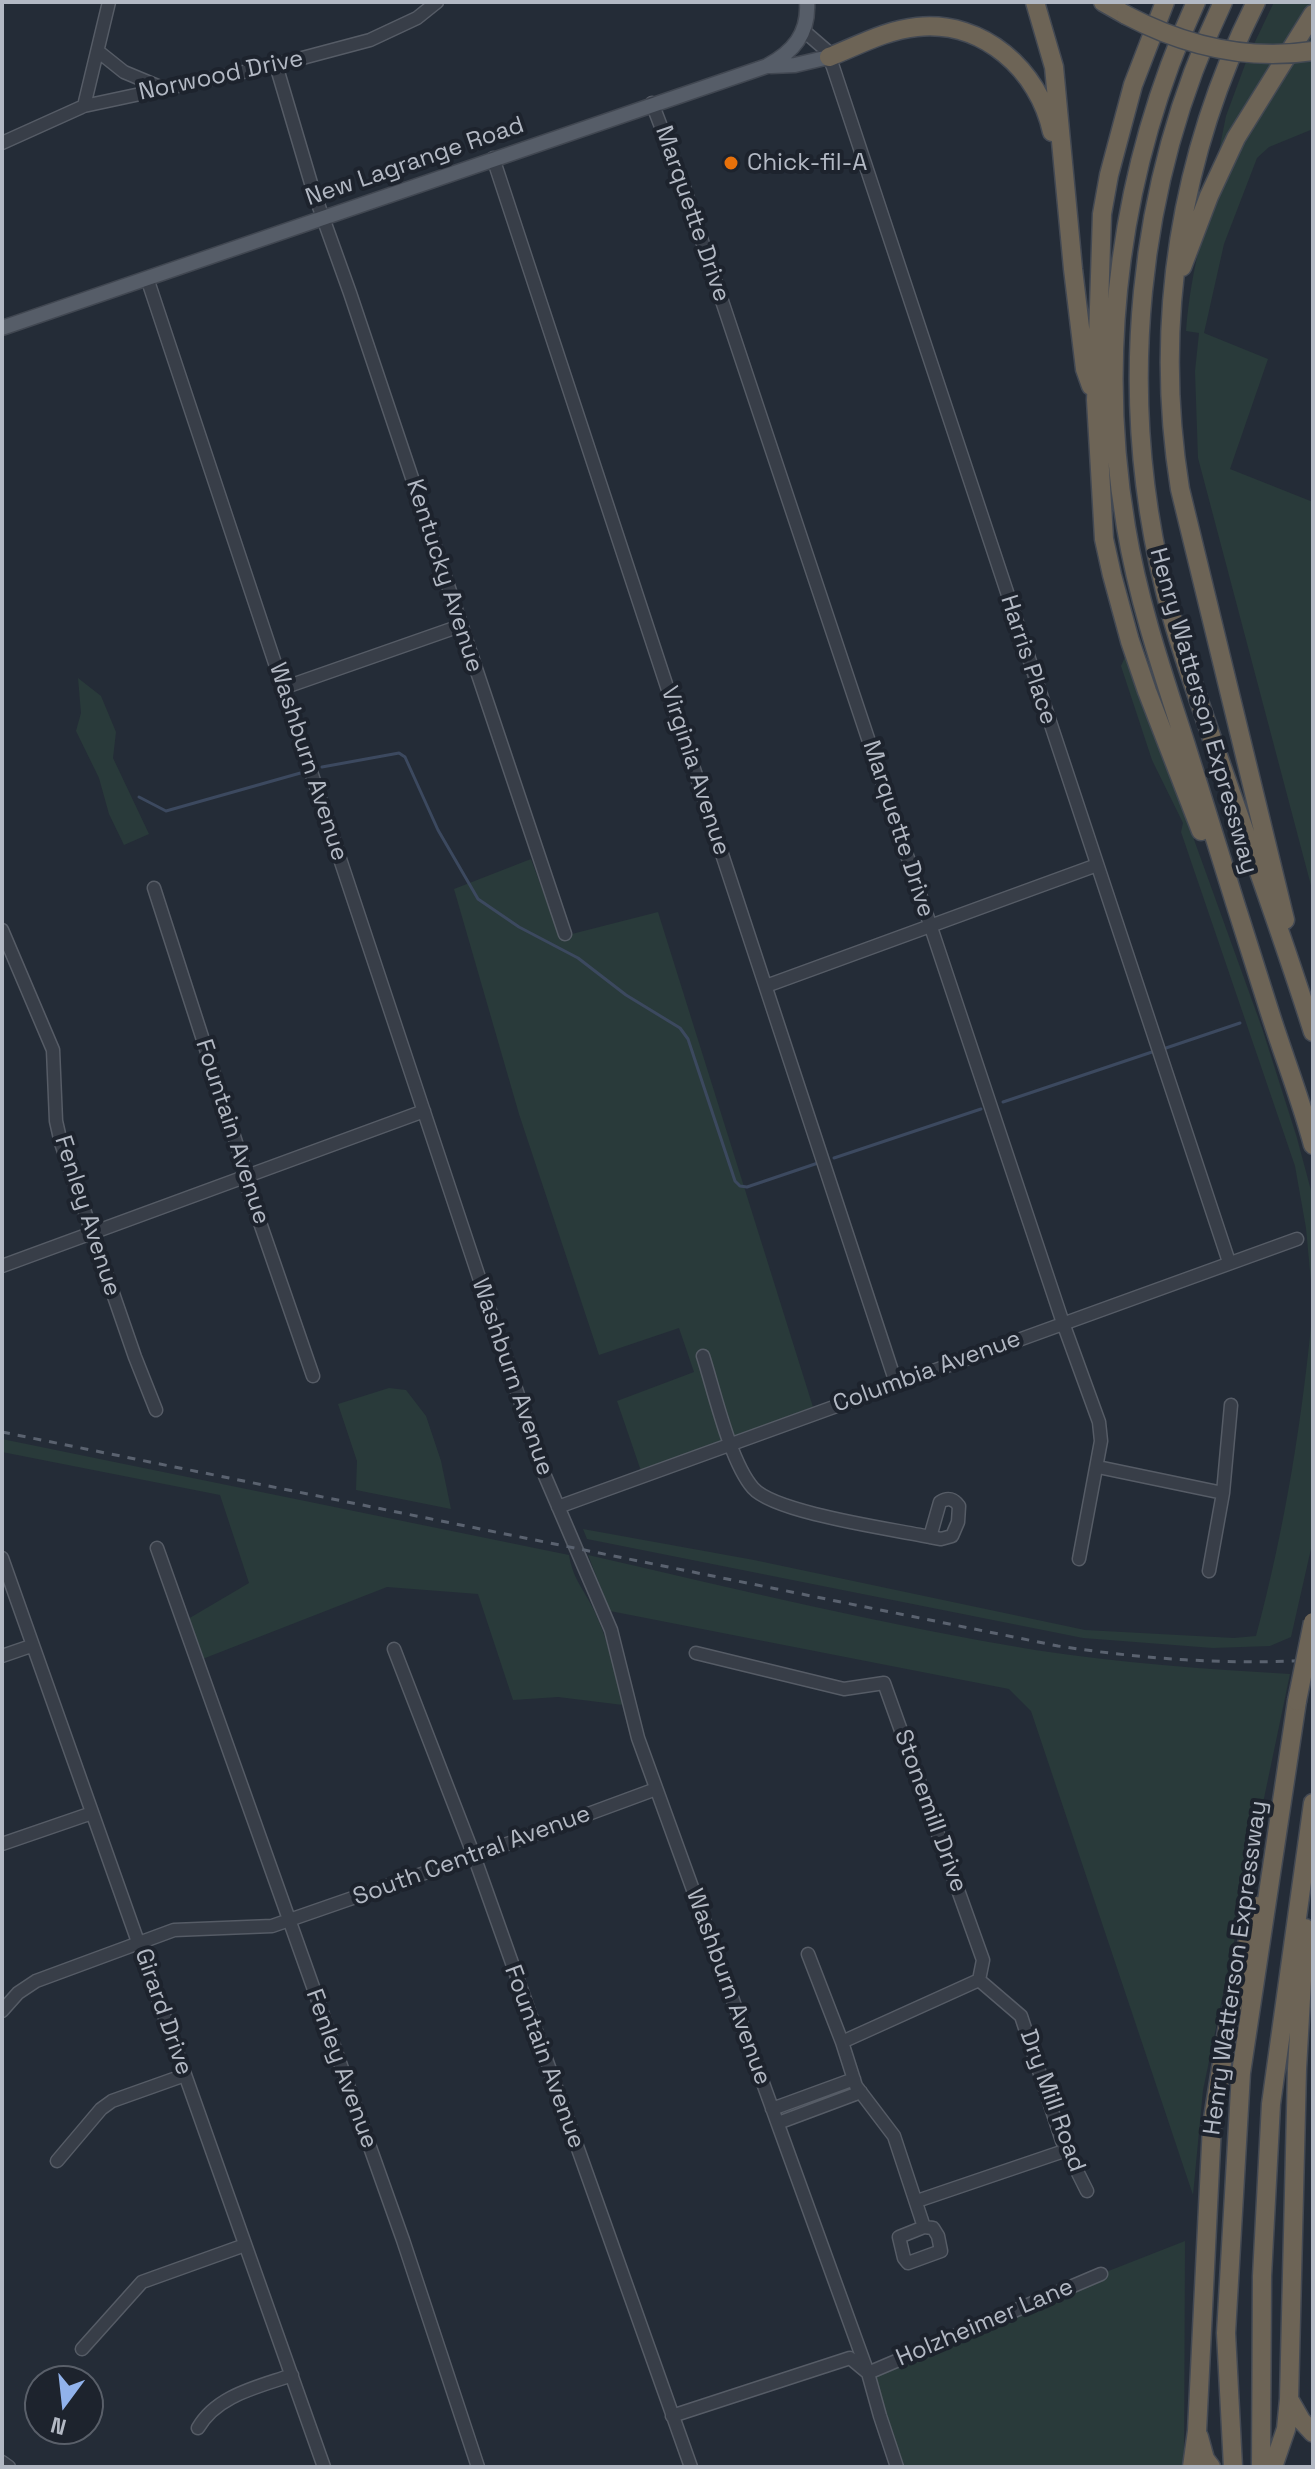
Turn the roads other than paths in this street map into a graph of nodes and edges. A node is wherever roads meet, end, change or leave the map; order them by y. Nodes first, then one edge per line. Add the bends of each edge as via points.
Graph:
1 (109, 2) edge
2 (437, 2) edge
3 (807, 2) edge
4 (1035, 2) edge
5 (1103, 2) edge
6 (1165, 2) edge
7 (1196, 2) edge
8 (1223, 2) edge
9 (1256, 2) edge
10 (1313, 14) edge
11 (804, 31) junction
12 (1313, 51) edge
13 (99, 52) junction
14 (829, 57) junction
15 (276, 65) junction
16 (767, 66) junction
17 (163, 88) junction
18 (652, 103) junction
19 (84, 106) junction
20 (2, 143) edge
21 (493, 158) junction
22 (1065, 198) junction
23 (323, 217) junction
24 (147, 278) junction
25 (1173, 288) junction
26 (2, 328) edge
27 (1096, 400) junction
28 (460, 626) junction
29 (283, 688) junction
30 (1097, 865) junction
31 (154, 888) dead end
32 (931, 927) junction
33 (2, 930) edge
34 (565, 934) dead end
35 (766, 986) junction
36 (1270, 1013) junction
37 (1311, 1027) edge
38 (424, 1111) junction
39 (1313, 1145) edge
40 (247, 1176) junction
41 (92, 1233) junction
42 (1297, 1239) dead end
43 (1229, 1262) junction
44 (2, 1266) edge
45 (1063, 1323) junction
46 (703, 1356) dead end
47 (313, 1376) dead end
48 (896, 1383) junction
49 (1231, 1405) dead end
50 (156, 1410) dead end
51 (731, 1444) junction
52 (1098, 1467) junction
53 (1223, 1493) junction
54 (558, 1507) junction
55 (930, 1537) dead end
56 (157, 1548) dead end
57 (2, 1558) edge
58 (1079, 1559) dead end
59 (1209, 1571) dead end
60 (1313, 1622) edge
61 (31, 1646) junction
62 (394, 1649) dead end
63 (696, 1653) dead end
64 (2, 1656) edge
65 (1286, 1779) junction
66 (656, 1789) junction
67 (1313, 1803) edge
68 (92, 1813) junction
69 (1313, 1824) edge
70 (2, 1844) edge
71 (474, 1856) junction
72 (288, 1920) junction
73 (139, 1942) junction
74 (808, 1954) dead end
75 (979, 1980) junction
76 (2, 2011) edge
77 (842, 2042) junction
78 (185, 2075) junction
79 (854, 2079) junction
80 (861, 2092) junction
81 (772, 2109) junction
82 (778, 2123) junction
83 (1067, 2150) junction
84 (57, 2161) dead end
85 (1087, 2191) dead end
86 (917, 2201) junction
87 (924, 2227) dead end
88 (245, 2245) junction
89 (1101, 2274) dead end
90 (82, 2349) dead end
91 (868, 2373) junction
92 (292, 2375) junction
93 (1289, 2399) junction
94 (672, 2416) junction
95 (198, 2428) dead end
96 (1197, 2431) junction
97 (1313, 2433) edge
98 (2, 2462) edge
99 (9, 2467) edge
100 (324, 2467) edge
101 (478, 2467) edge
102 (691, 2467) edge
103 (897, 2467) edge
104 (1192, 2467) edge
105 (1211, 2467) edge
106 (1233, 2467) edge
107 (1261, 2467) edge
108 (1273, 2467) edge

1 - 13 street
2 - 15 street, Norwood Drive via 391,31
3 - 11 main road
4 - 22 highway via 1054,67
5 - 12 highway, bridge via 1182,40 1228,51
6 - 27 highway via 1133,85 1102,214
7 - 36 highway, Henry Watterson Expressway via 1146,139 1124,234 1114,357 1116,436 1126,528 1147,620
8 - 37 highway, Henry Watterson Expressway via 1176,120 1155,207 1140,321 1142,457 1153,537 1175,628
9 - 25 highway via 1203,131
10 - 25 highway via 1236,138
11 - 14 street, Harris Place
11 - 16 main road, New Lagrange Road via 786,56
13 - 17 street via 124,72
13 - 19 street
14 - 16 main road
14 - 22 highway via 917,27 955,29 994,45 1022,69 1041,100
14 - 30 street, Harris Place
15 - 17 street, Norwood Drive
15 - 23 street, Kentucky Avenue
16 - 18 main road, New Lagrange Road
17 - 19 street, Norwood Drive
18 - 21 main road, New Lagrange Road
18 - 32 street, Marquette Drive
19 - 20 street, Norwood Drive
21 - 23 main road, New Lagrange Road
21 - 35 street, Virginia Avenue
22 - 27 highway via 1085,369
23 - 24 main road, New Lagrange Road
23 - 28 street, Kentucky Avenue
24 - 26 main road, New Lagrange Road
24 - 29 street, Washburn Avenue
25 - 37 highway via 1169,396 1180,489
27 - 36 highway via 1104,539 1118,602
28 - 29 street
28 - 34 street, Kentucky Avenue
29 - 38 street, Washburn Avenue
30 - 32 street
30 - 43 street, Harris Place
31 - 40 street, Fountain Avenue
32 - 35 street
32 - 45 street, Marquette Drive
33 - 41 street, Fenley Avenue via 53,1050 58,1131
35 - 48 street, Virginia Avenue
36 - 39 highway, Henry Watterson Expressway
38 - 40 street
38 - 54 street, Washburn Avenue
40 - 41 street
40 - 47 street, Fountain Avenue
41 - 44 street
41 - 50 street, Fenley Avenue
42 - 43 street, Columbia Avenue
43 - 45 street, Columbia Avenue
45 - 48 street, Columbia Avenue
45 - 52 street, Marquette Drive via 1099,1422
46 - 51 street
48 - 51 street, Columbia Avenue
49 - 53 street
51 - 54 street, Columbia Avenue
51 - 55 street via 748,1481 766,1499
52 - 53 street
52 - 58 street, Marquette Drive
53 - 59 street
54 - 66 street, Washburn Avenue via 611,1630
56 - 72 street, Fenley Avenue
57 - 61 street, Girard Drive
60 - 65 highway, Henry Watterson Expressway, bridge
61 - 64 street
61 - 68 street, Girard Drive
62 - 71 street, Fountain Avenue
63 - 75 street, Stonemill Drive via 844,1689 884,1683 983,1960
65 - 96 highway via 1228,2025 1212,2125
65 - 106 highway, Henry Watterson Expressway via 1241,2073 1226,2333
66 - 71 street, South Central Avenue
66 - 81 street, Washburn Avenue
67 - 107 highway via 1271,2104 1262,2276
68 - 70 street
68 - 73 street, Girard Drive
69 - 93 highway via 1298,2055
71 - 72 street, South Central Avenue
71 - 94 street, Fountain Avenue
72 - 73 street, South Central Avenue via 253,1929 174,1930
72 - 101 street, Fenley Avenue
73 - 76 street, South Central Avenue via 36,1981
73 - 78 street, Girard Drive
74 - 77 street
75 - 77 street
75 - 83 street, Dry Mill Road via 1021,2016
77 - 79 street
78 - 84 street via 112,2101
78 - 88 street, Girard Drive
79 - 80 street
79 - 81 street
80 - 82 street
80 - 86 street via 894,2136
81 - 82 street, Washburn Avenue
82 - 91 street, Washburn Avenue
83 - 85 street, Dry Mill Road
83 - 86 street
86 - 87 street
88 - 90 street via 142,2282
88 - 92 street, Girard Drive
89 - 91 street, Holzheimer Lane
91 - 94 street via 850,2358
91 - 103 street, Washburn Avenue
92 - 95 street via 222,2401
92 - 100 street, Girard Drive
93 - 97 highway
93 - 108 highway
94 - 102 street, Fountain Avenue
96 - 104 highway
96 - 105 highway
98 - 99 street

